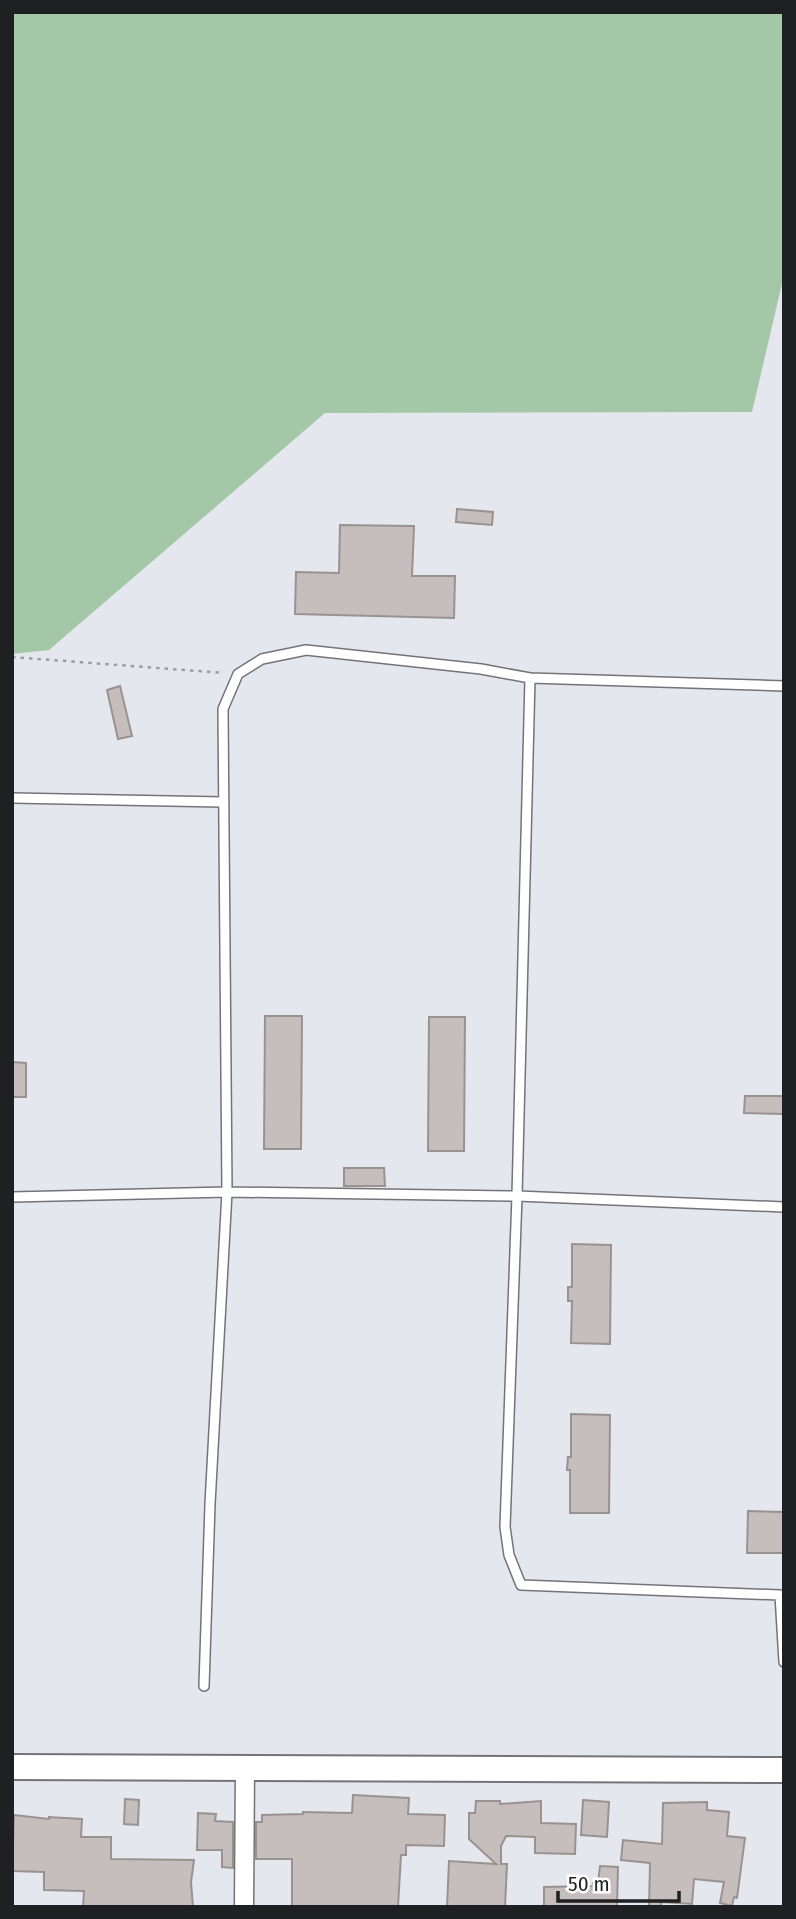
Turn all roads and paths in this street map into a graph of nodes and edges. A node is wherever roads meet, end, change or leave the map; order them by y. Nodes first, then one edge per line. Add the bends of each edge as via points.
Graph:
1 (12, 657) edge
2 (238, 674) junction
3 (530, 678) junction
4 (784, 686) edge
5 (12, 798) edge
6 (222, 802) junction
7 (226, 1192) junction
8 (517, 1196) junction
9 (12, 1197) edge
10 (784, 1207) edge
11 (782, 1595) edge
12 (784, 1662) edge
13 (204, 1686) dead end
14 (12, 1767) edge
15 (245, 1768) junction
16 (784, 1770) edge
17 (244, 1907) edge

1 - 2 path
2 - 3 lane via 262,659 306,650
2 - 6 lane via 223,709
3 - 4 lane
3 - 8 lane
5 - 6 lane
6 - 7 lane
7 - 8 lane
7 - 9 lane
7 - 13 lane
8 - 10 lane
8 - 11 lane via 505,1527 509,1555 521,1585
11 - 12 lane
14 - 15 main road
15 - 16 main road
15 - 17 street

